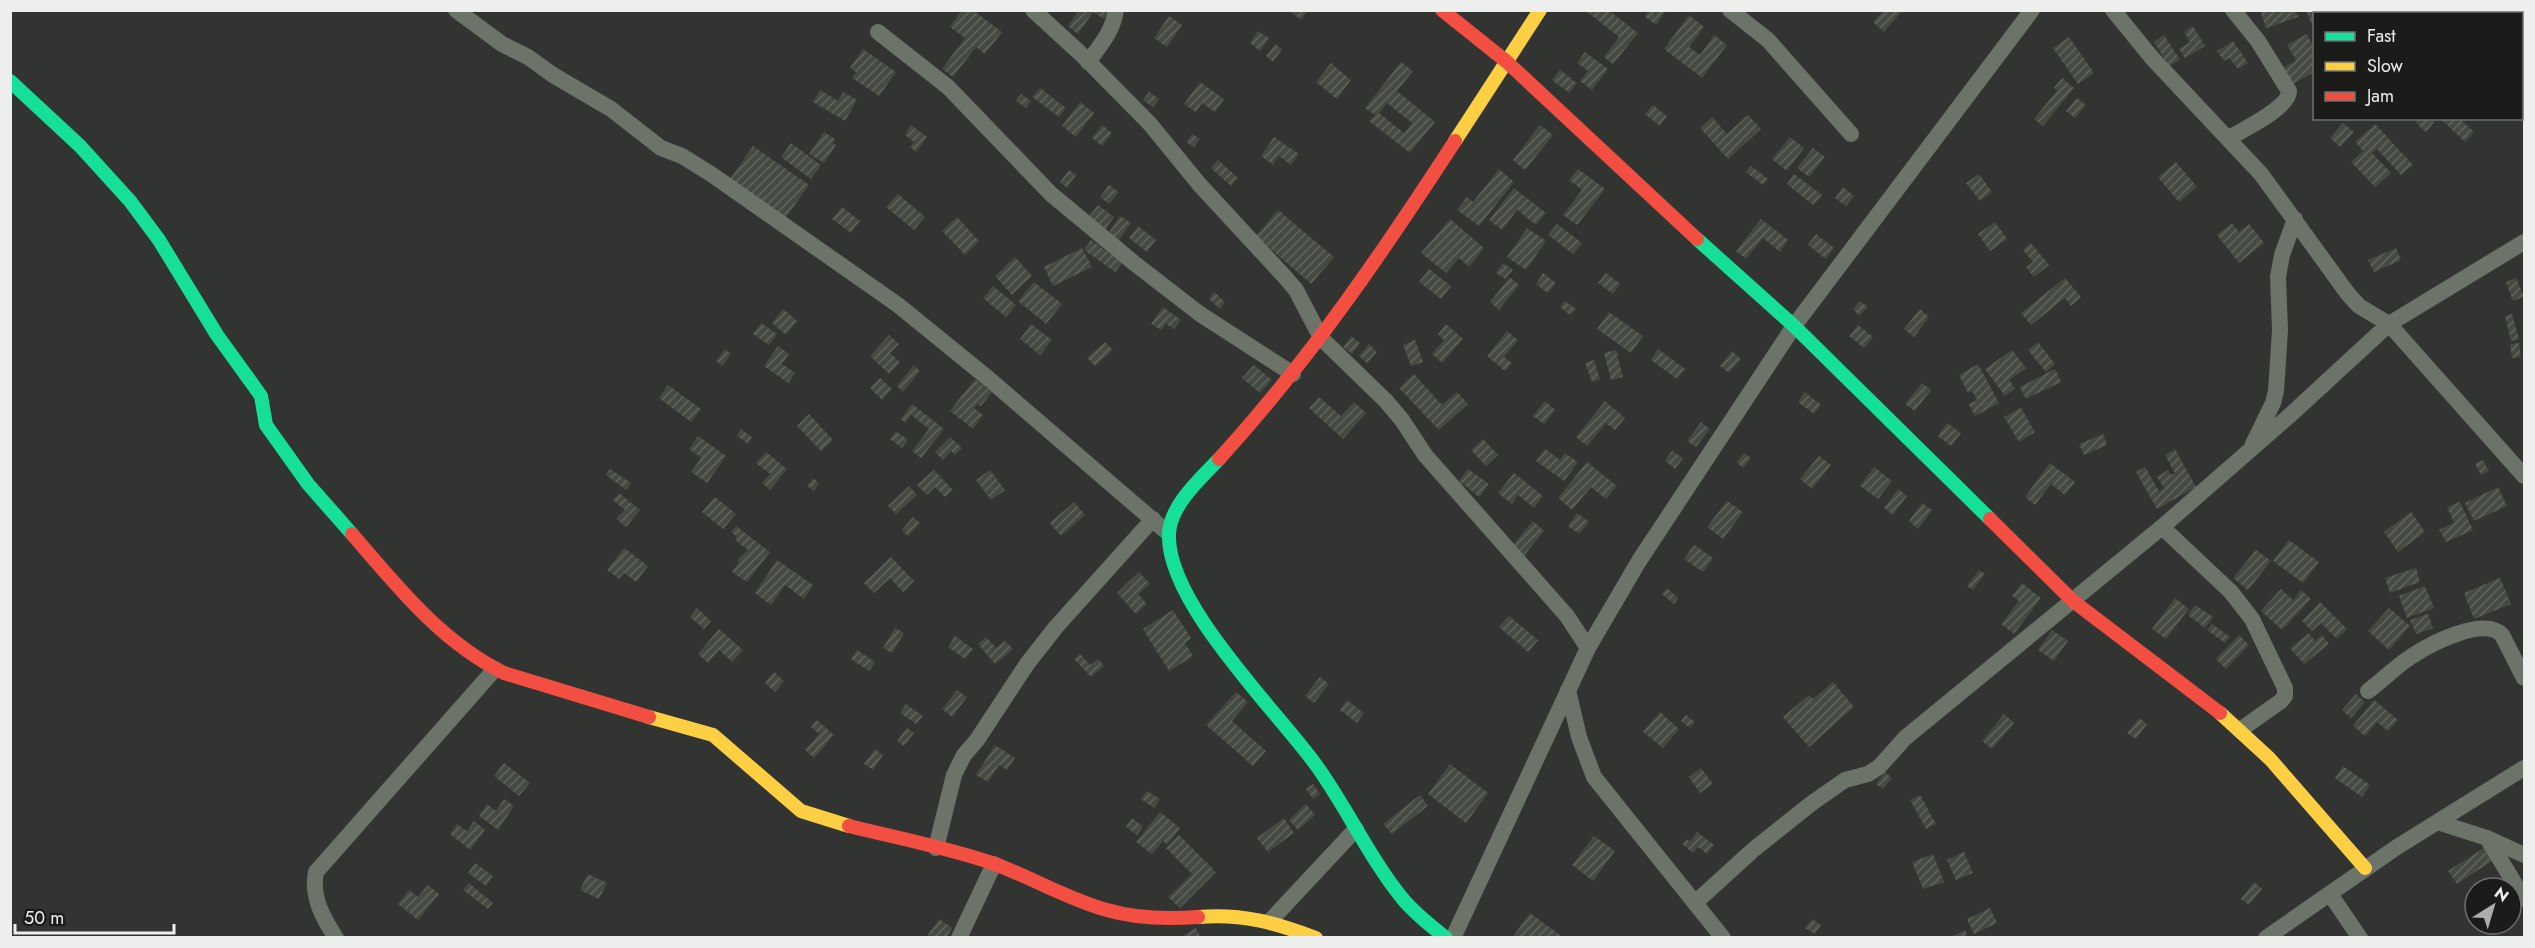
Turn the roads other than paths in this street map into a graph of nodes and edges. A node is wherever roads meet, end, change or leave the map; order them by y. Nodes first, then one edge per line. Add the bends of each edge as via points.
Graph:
1 (456, 10) edge
2 (1033, 10) edge
3 (1116, 10) edge
4 (1442, 10) edge
5 (1540, 10) edge
6 (1730, 10) edge
7 (2032, 10) edge
8 (2113, 10) edge
9 (2233, 10) edge
10 (878, 32) dead end
11 (1088, 62) junction
12 (1507, 62) junction
13 (10, 81) edge
14 (1851, 134) dead end
15 (2229, 138) junction
16 (2295, 219) junction
17 (2524, 242) edge
18 (2389, 324) junction
19 (1794, 326) junction
20 (1321, 338) junction
21 (1293, 374) junction
22 (2250, 451) junction
23 (2524, 476) edge
24 (1153, 519) junction
25 (2162, 527) junction
26 (1168, 533) junction
27 (2073, 601) junction
28 (1588, 648) junction
29 (495, 669) junction
30 (2524, 678) edge
31 (1568, 690) junction
32 (2368, 691) dead end
33 (2240, 730) junction
34 (2524, 768) edge
35 (2437, 822) junction
36 (1356, 830) junction
37 (2487, 838) junction
38 (936, 848) junction
39 (2524, 855) edge
40 (994, 864) junction
41 (2365, 868) junction
42 (2330, 894) junction
43 (2524, 899) edge
44 (1696, 902) junction
45 (1270, 921) junction
46 (336, 938) edge
47 (959, 938) edge
48 (1316, 938) edge
49 (1446, 938) edge
50 (1453, 938) edge
51 (1723, 938) edge
52 (2266, 938) edge
53 (2360, 938) edge

1 - 24 street via 502,44 610,109 661,148 711,174 898,305
2 - 11 street
3 - 11 street via 1115,21
4 - 12 street
5 - 12 street
6 - 14 street via 1768,40
7 - 19 street
8 - 15 street via 2152,58
9 - 15 street via 2258,41 2289,95 2279,108
10 - 21 street via 948,87 1051,194 1134,263 1200,314
11 - 20 street via 1150,124 1284,276
12 - 19 street
12 - 20 street
13 - 29 street via 80,146 130,201 261,396 266,425 308,484 414,605 461,647
15 - 16 street
16 - 18 street via 2348,294 2359,306
16 - 22 street via 2278,277 2276,390
17 - 18 street
18 - 22 street
18 - 23 street
19 - 27 street
19 - 28 street via 1693,476
20 - 21 street
20 - 28 street via 1391,407 1425,455 1567,616
21 - 26 street via 1246,433 1190,490 1175,512
22 - 25 street
24 - 26 street
24 - 38 street via 1056,627 958,764
25 - 27 street
25 - 33 street via 2232,592 2252,619 2285,688 2281,700
26 - 36 street via 1186,589 1213,636 1310,755
27 - 33 street
27 - 44 street via 1918,727 1879,767 1845,780 1821,797 1753,850
28 - 31 street
29 - 38 street via 594,702 705,731 808,814
29 - 46 street via 316,872 317,901
30 - 32 street via 2502,635 2485,627 2429,646
31 - 44 street via 1594,777
31 - 50 street
33 - 41 street via 2315,808
34 - 35 street
35 - 37 street
35 - 41 street
36 - 45 street
36 - 49 street via 1402,898
37 - 39 street
37 - 43 street
38 - 40 street
40 - 45 street via 1106,910 1171,919 1217,915
40 - 47 street
41 - 42 street
42 - 52 street
42 - 53 street
44 - 51 street
45 - 48 street

